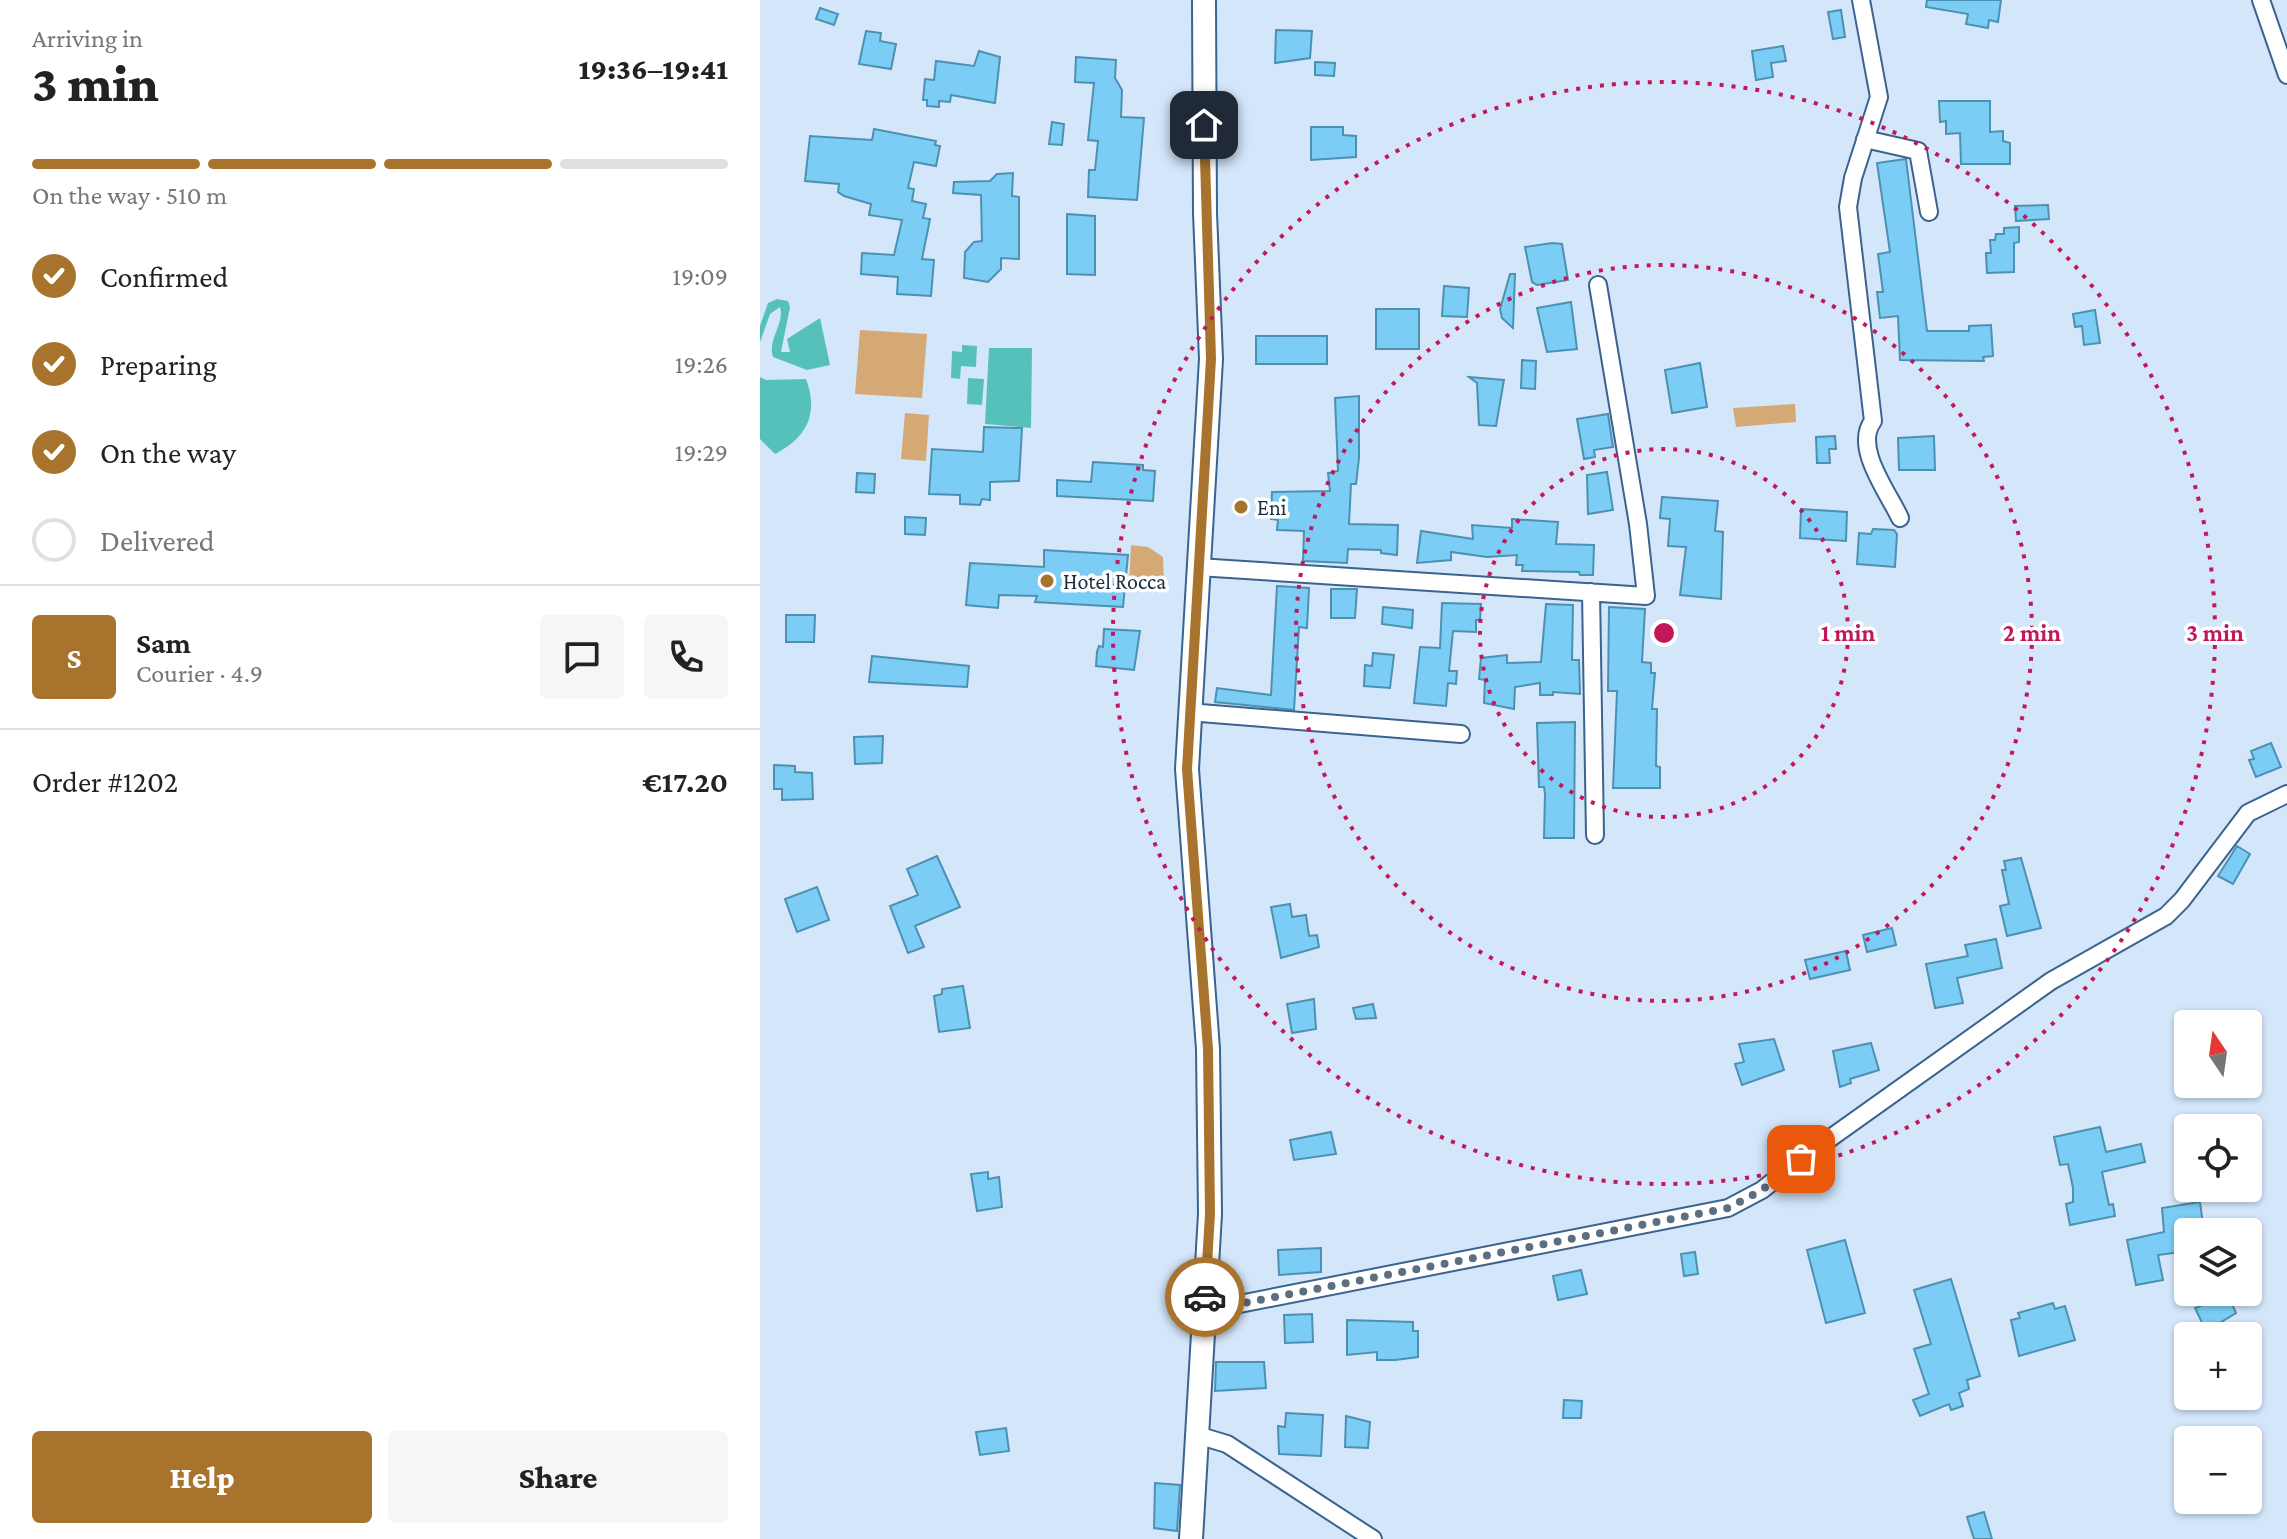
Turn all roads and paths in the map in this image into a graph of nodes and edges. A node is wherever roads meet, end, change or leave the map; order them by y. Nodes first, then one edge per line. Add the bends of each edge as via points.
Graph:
1 (1204, 0) edge
2 (1861, 0) edge
3 (2261, 0) edge
4 (2287, 75) edge
5 (1865, 139) junction
6 (1929, 212) dead end
7 (1598, 285) dead end
8 (1900, 518) dead end
9 (1198, 567) junction
10 (1591, 592) junction
11 (1188, 712) junction
12 (1461, 734) dead end
13 (2287, 794) edge
14 (1595, 835) dead end
15 (1204, 1311) junction
16 (1197, 1435) junction
17 (1191, 1539) edge
18 (1373, 1539) edge

1 - 9 main road via 1211,359
2 - 5 street via 1879,97
3 - 4 street
5 - 6 street via 1918,151
5 - 8 street via 1848,207 1873,421 1865,444
7 - 10 street via 1646,596
9 - 10 street
9 - 11 main road
10 - 14 street
11 - 12 street
11 - 15 main road via 1190,843 1208,1049 1210,1214
13 - 15 street via 2248,813 2166,916 2051,981 1762,1190 1728,1208
15 - 16 main road
16 - 17 main road
16 - 18 street via 1227,1444

